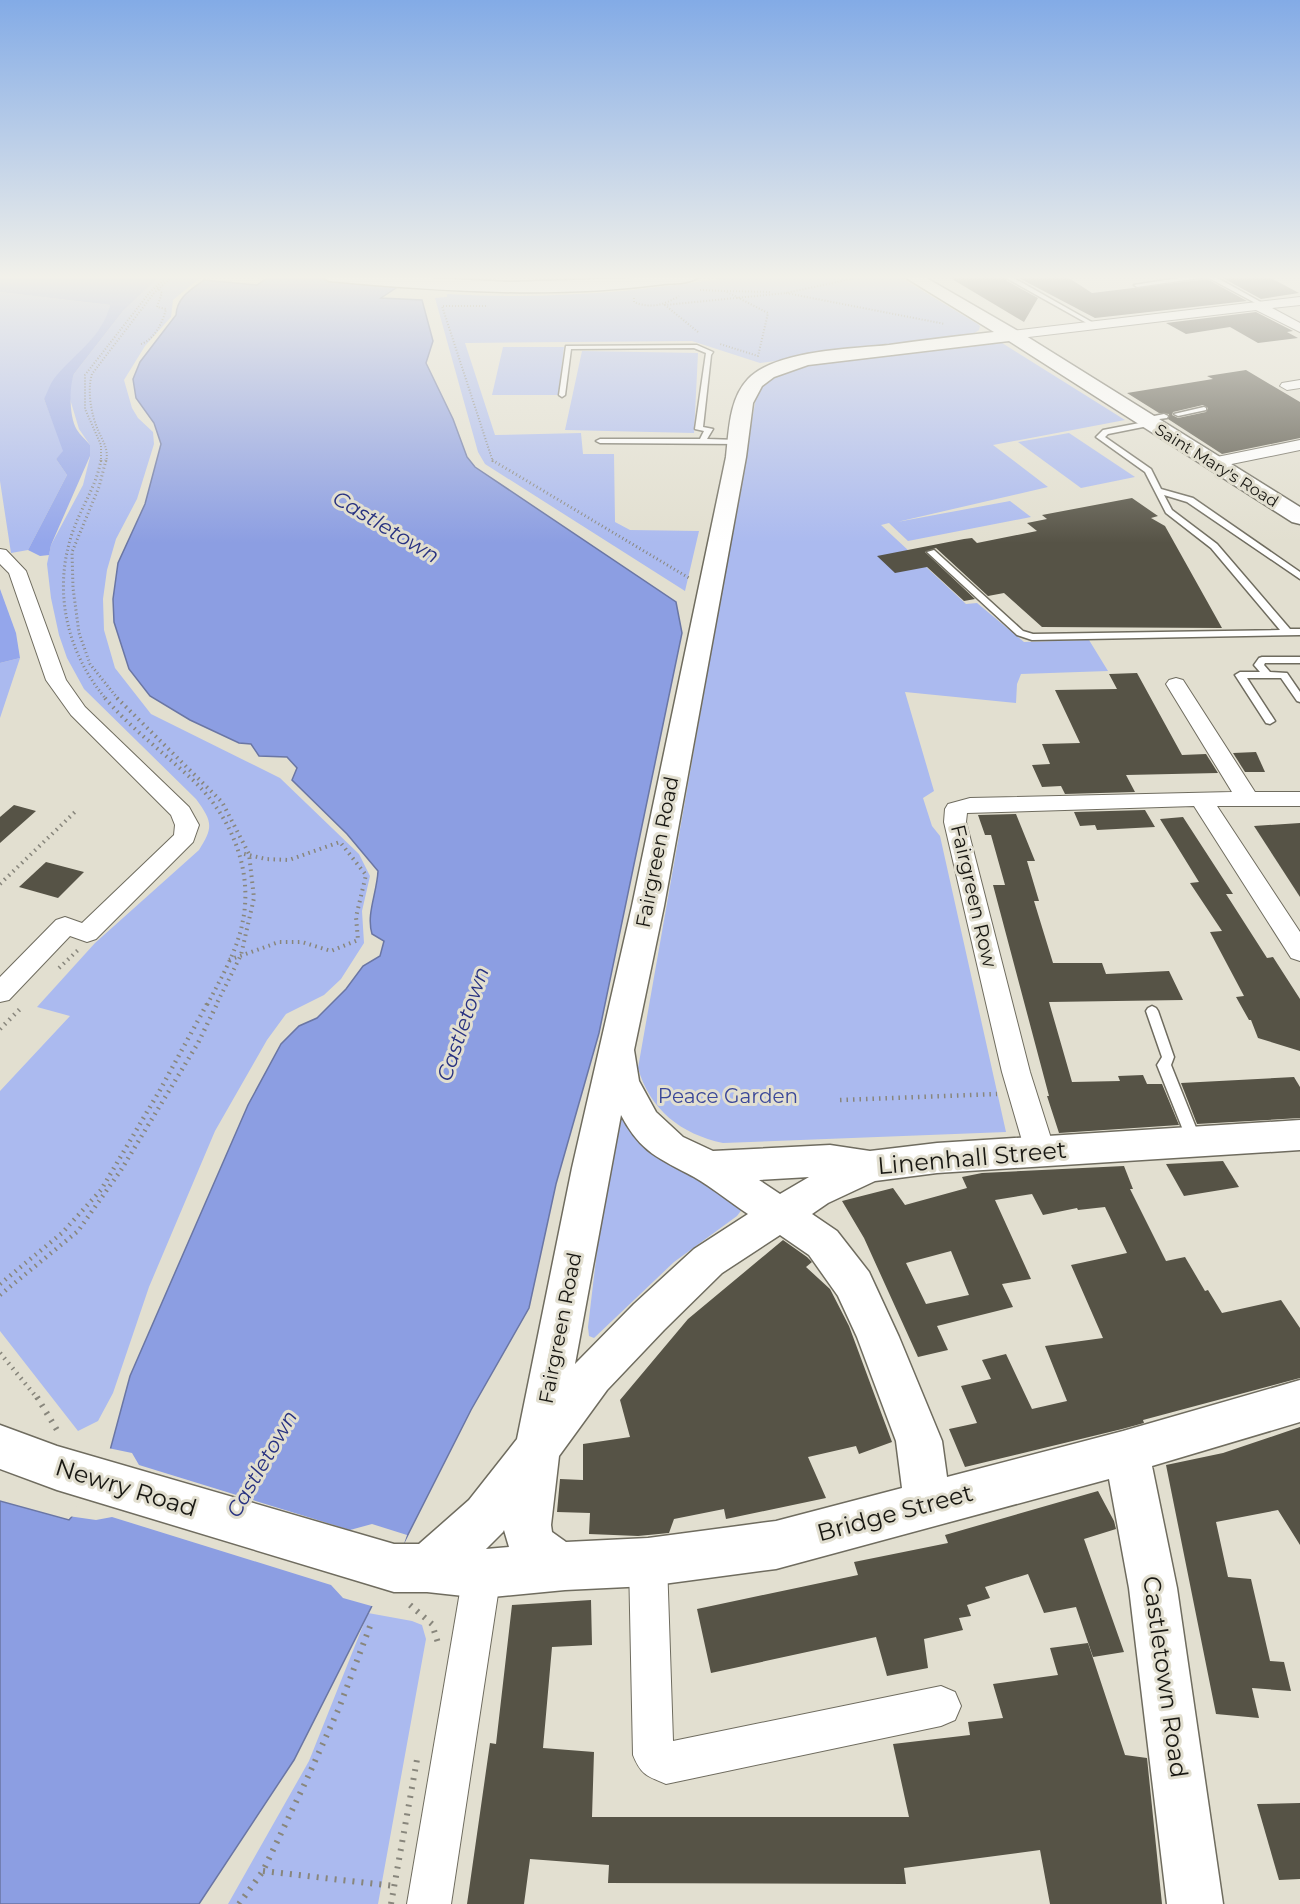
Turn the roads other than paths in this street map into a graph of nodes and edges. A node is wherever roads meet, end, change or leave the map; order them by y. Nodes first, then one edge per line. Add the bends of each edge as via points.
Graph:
1 (565, 365) edge
2 (707, 365) edge
3 (784, 365) edge
4 (1062, 365) edge
5 (561, 395) dead end
6 (1204, 409) dead end
7 (1178, 414) dead end
8 (1153, 420) junction
9 (600, 441) dead end
10 (702, 441) junction
11 (738, 442) junction
12 (1298, 447) edge
13 (1212, 462) junction
14 (1160, 491) junction
15 (1300, 517) edge
16 (931, 552) dead end
17 (0, 554) edge
18 (1300, 576) edge
19 (1287, 632) junction
20 (1300, 632) edge
21 (1300, 660) edge
22 (1267, 675) junction
23 (1176, 684) dead end
24 (1300, 699) edge
25 (1270, 721) dead end
26 (1202, 799) junction
27 (1248, 799) junction
28 (1300, 800) edge
29 (1300, 952) edge
30 (0, 993) edge
31 (1152, 1011) dead end
32 (618, 1041) junction
33 (1300, 1135) edge
34 (1195, 1142) junction
35 (1040, 1151) junction
36 (870, 1166) junction
37 (709, 1167) junction
38 (778, 1214) junction
39 (1300, 1401) edge
40 (0, 1448) edge
41 (537, 1450) junction
42 (1123, 1452) junction
43 (927, 1504) junction
44 (648, 1562) junction
45 (566, 1566) junction
46 (482, 1574) junction
47 (409, 1579) junction
48 (941, 1706) dead end
49 (429, 1904) edge
50 (1195, 1904) edge

1 - 5 lane
2 - 10 lane via 699,429 708,429
3 - 11 main road, Fairgreen Road via 750,386
4 - 8 main road, Saint Mary's Road
6 - 7 lane
8 - 13 main road, Saint Mary's Road
8 - 14 lane via 1100,437 1148,471
9 - 10 lane
10 - 11 lane
11 - 32 main road, Fairgreen Road
12 - 13 street
13 - 15 main road, Saint Mary's Road
14 - 18 lane via 1190,500
14 - 19 lane via 1169,511 1214,546
16 - 19 lane via 1020,633 1032,637
17 - 30 street via 16,571 29,600 56,680 78,711 181,812 187,825 185,837 171,854 87,933 65,926
19 - 20 lane
21 - 22 lane via 1262,660 1259,665
22 - 24 lane via 1284,675
22 - 25 lane via 1240,675
23 - 27 street
26 - 27 street
26 - 29 street
26 - 35 street, Fairgreen Row via 956,808 955,822
27 - 28 street
31 - 34 lane via 1168,1057 1164,1065
32 - 37 main road via 621,1081 643,1122 670,1148
32 - 41 main road, Fairgreen Road
33 - 34 main road, Linenhall Street
34 - 35 main road, Linenhall Street
35 - 36 main road, Linenhall Street
36 - 37 main road via 830,1160
36 - 38 main road, Linenhall Street
37 - 38 main road
38 - 41 main road, Linenhall Street via 708,1261 649,1317 592,1376
38 - 43 main road via 823,1244 854,1285 919,1441
39 - 42 main road, Bridge Street
40 - 47 main road, Newry Road via 60,1453
41 - 45 main road, Fairgreen Road via 528,1537 537,1551
41 - 47 main road via 486,1516 455,1546
42 - 43 main road, Bridge Street
42 - 50 main road, Castletown Road via 1131,1472 1152,1577
43 - 44 main road, Bridge Street via 776,1545
44 - 45 main road, Bridge Street
44 - 48 street via 653,1755 666,1763
45 - 46 main road, Bridge Street
46 - 47 main road, Newry Road
46 - 49 street

